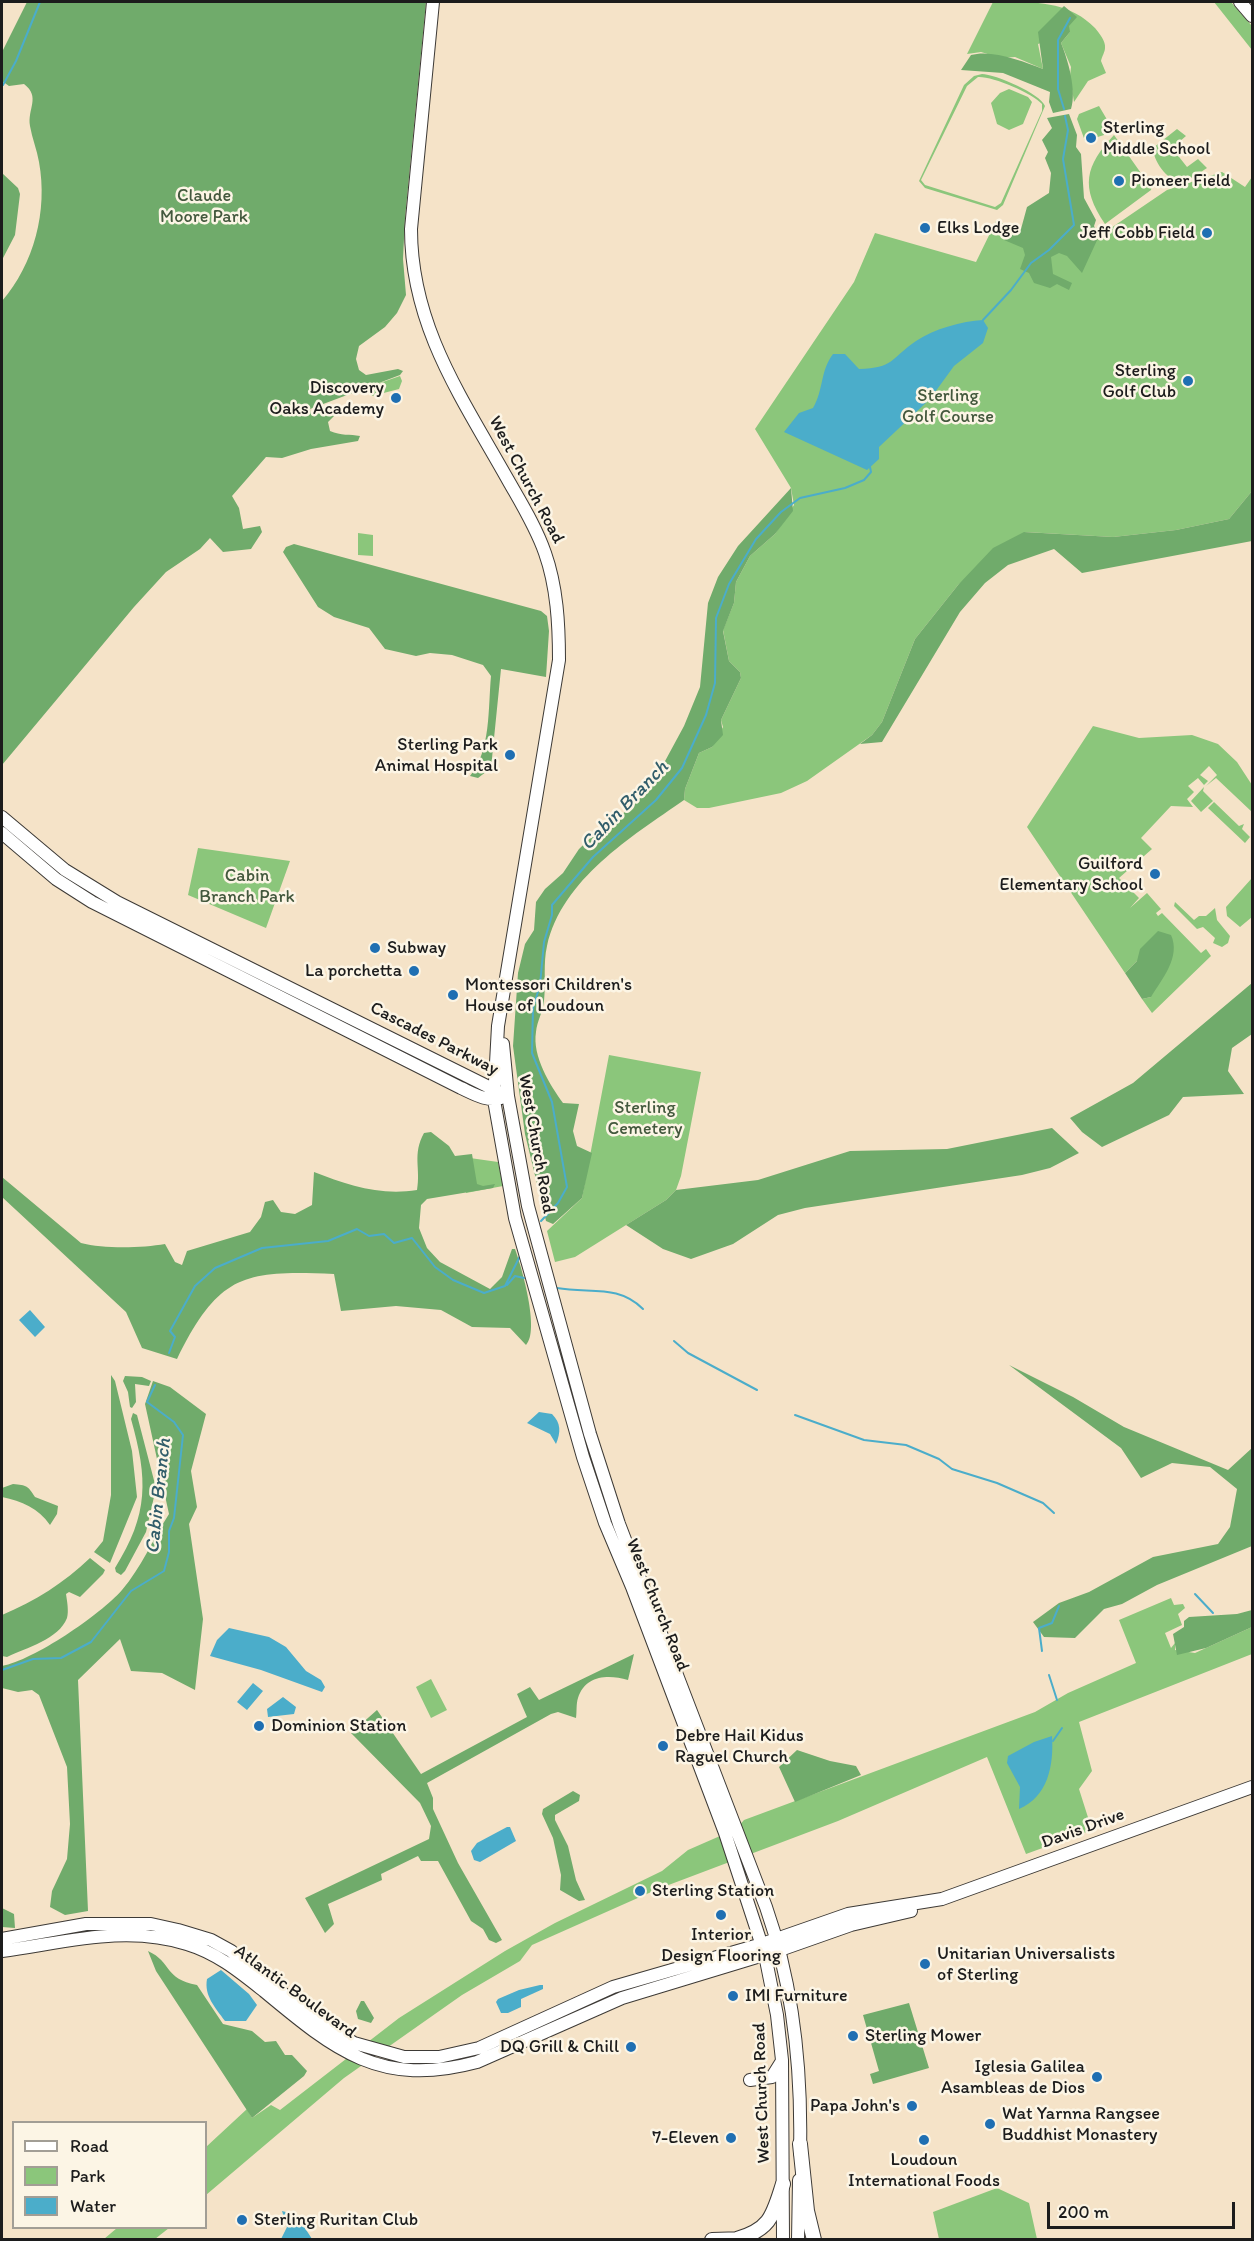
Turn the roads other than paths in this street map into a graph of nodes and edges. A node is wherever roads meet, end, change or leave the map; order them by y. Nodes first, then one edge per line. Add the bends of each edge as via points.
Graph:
1 (433, 2) edge
2 (1240, 2) edge
3 (1252, 16) edge
4 (2, 817) edge
5 (2, 833) edge
6 (506, 983) junction
7 (494, 1095) junction
8 (508, 1096) junction
9 (683, 1723) junction
10 (710, 1760) junction
11 (1252, 1787) edge
12 (730, 1831) junction
13 (736, 1848) junction
14 (2, 1939) edge
15 (779, 1945) junction
16 (764, 1949) junction
17 (2, 1951) edge
18 (782, 2060) junction
19 (750, 2080) dead end
20 (800, 2144) junction
21 (783, 2184) junction
22 (744, 2239) edge
23 (712, 2240) edge
24 (783, 2240) edge
25 (798, 2240) edge
26 (814, 2240) edge

1 - 6 main road, West Church Road via 411,229 419,299 443,364 538,537 550,573 559,632 559,660
2 - 3 main road
4 - 7 main road, Cascades Parkway via 64,870 117,902
5 - 7 main road, Cascades Parkway via 92,902 480,1097
6 - 7 main road, West Church Road via 496,1039
6 - 8 main road, West Church Road via 503,1021
7 - 8 main road, Cascades Parkway
7 - 9 main road, West Church Road via 515,1218 584,1457 605,1523
8 - 10 main road, West Church Road via 528,1206 590,1434 619,1524
9 - 10 main road via 700,1752
9 - 12 main road, West Church Road
10 - 12 main road, West Church Road
11 - 15 main road, Davis Drive via 910,1911
12 - 13 main road, West Church Road
13 - 15 main road, West Church Road
13 - 16 main road, West Church Road
14 - 16 main road, Atlantic Boulevard via 94,1924 151,1924 178,1930 231,1951 313,2018 344,2037 393,2055 430,2058 468,2052 613,1987
15 - 16 main road, Davis Drive
15 - 20 main road, West Church Road via 798,2053
16 - 17 main road, Atlantic Boulevard via 622,1998 477,2062 419,2070 379,2064 334,2047 226,1962 181,1942 99,1935
16 - 18 main road, West Church Road
18 - 19 main road via 772,2077
18 - 21 main road, West Church Road
20 - 25 main road, West Church Road
20 - 26 highway via 804,2195
21 - 22 highway via 769,2222
21 - 24 main road, West Church Road
22 - 23 highway

